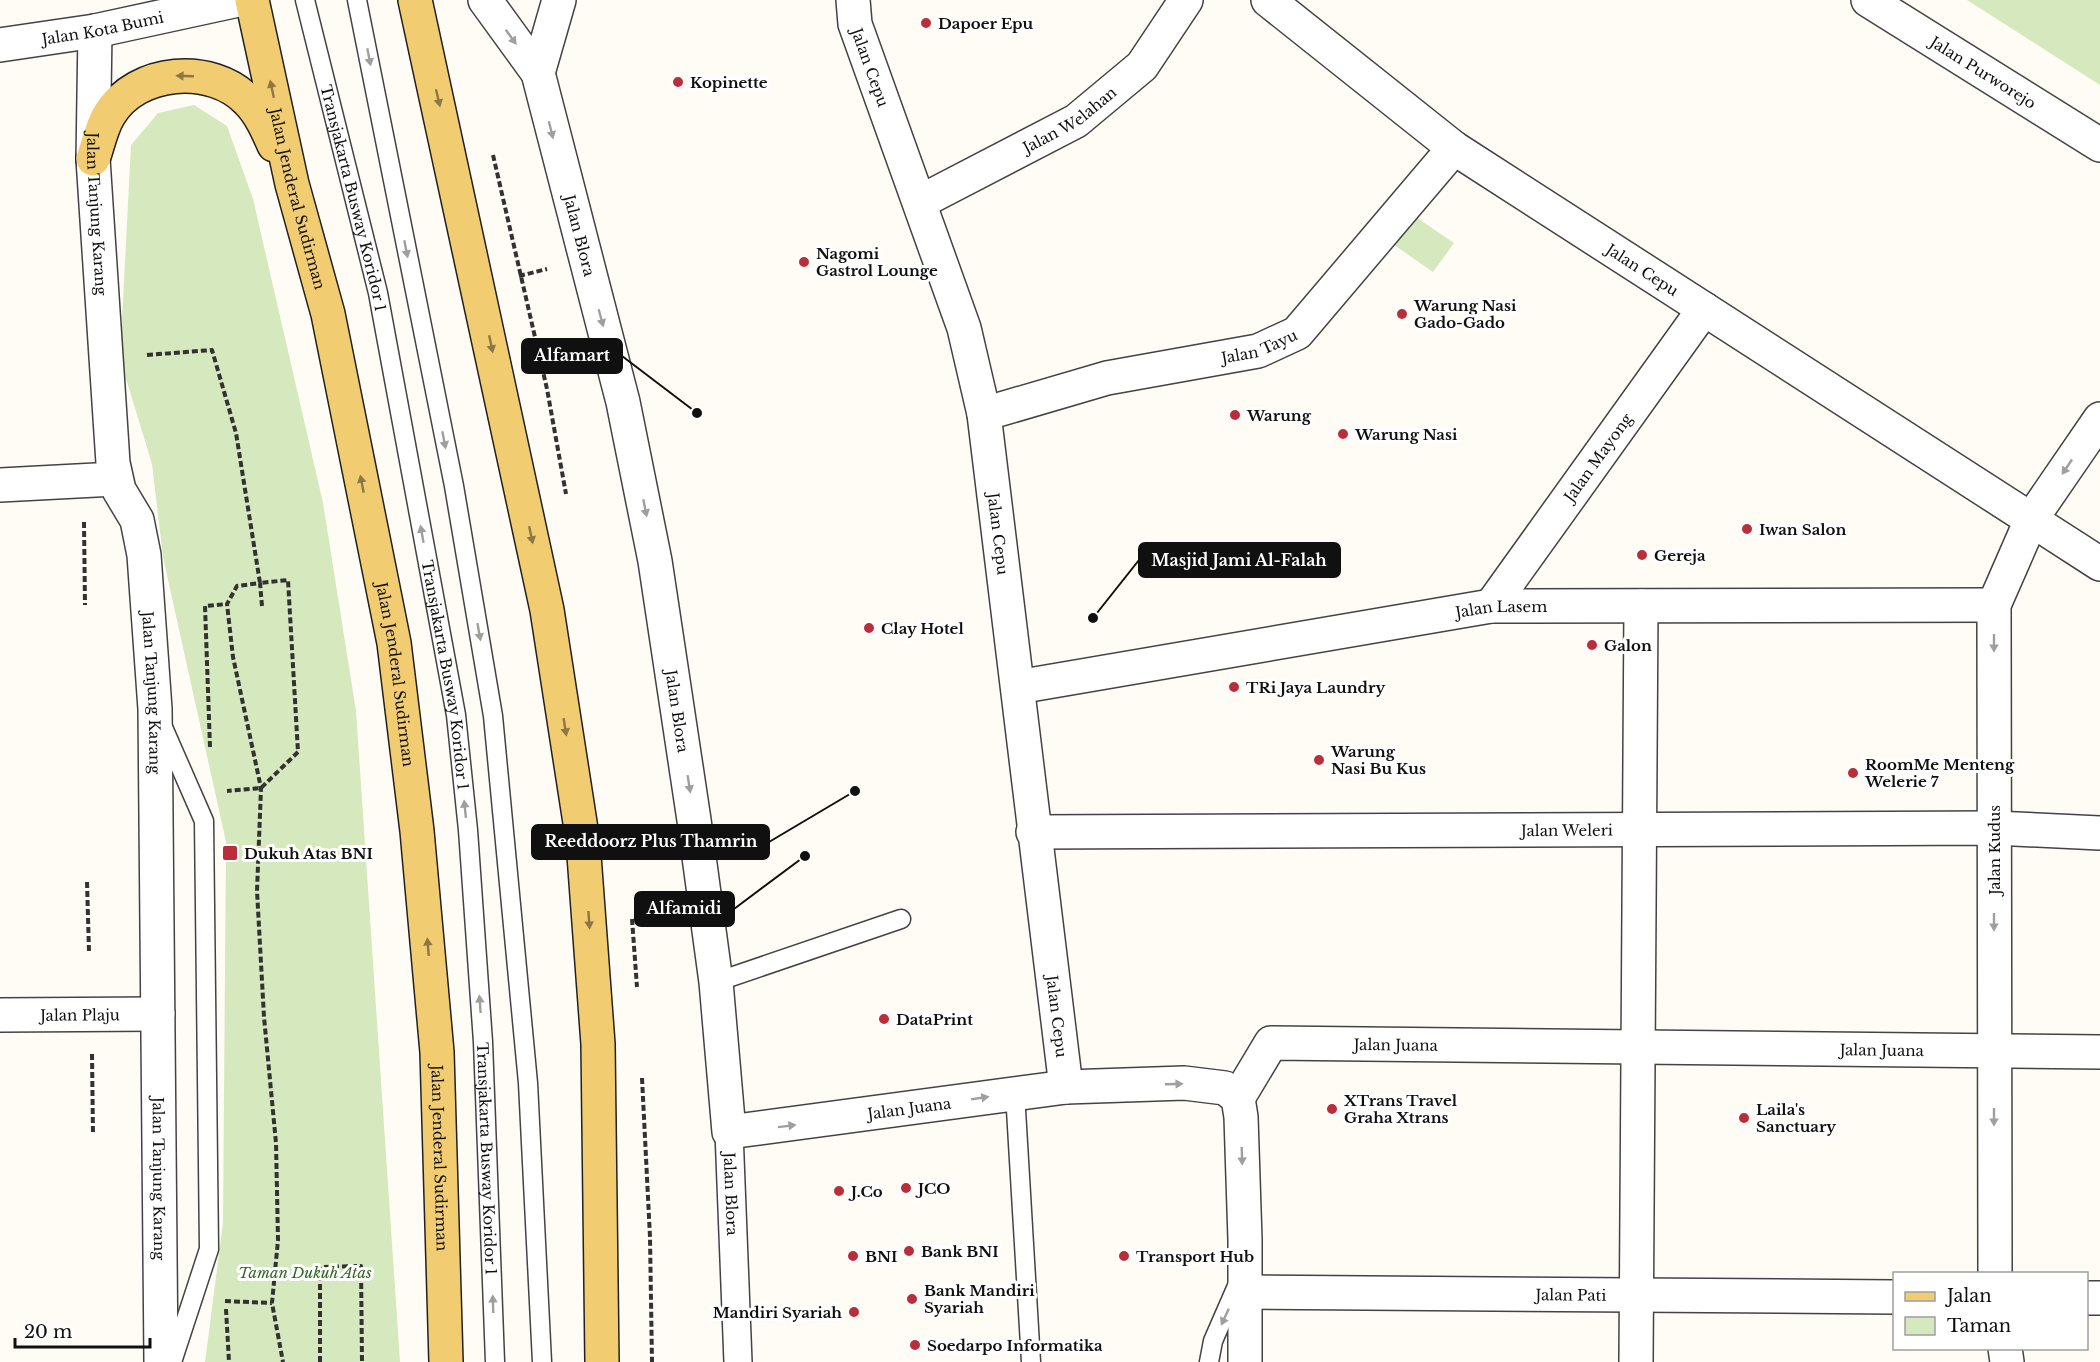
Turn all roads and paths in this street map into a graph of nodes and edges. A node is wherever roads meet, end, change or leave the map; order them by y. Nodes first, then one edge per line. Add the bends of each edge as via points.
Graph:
1 (237, 0) edge
2 (252, 0) edge
3 (305, 0) edge
4 (357, 0) edge
5 (415, 0) edge
6 (485, 0) edge
7 (559, 0) edge
8 (853, 0) edge
9 (1186, 0) edge
10 (1268, 0) edge
11 (1868, 0) edge
12 (95, 31) junction
13 (0, 45) edge
14 (538, 73) junction
15 (2100, 145) edge
16 (1454, 148) junction
17 (93, 159) junction
18 (292, 184) junction
19 (920, 202) junction
20 (1704, 309) junction
21 (104, 357) junction
22 (984, 414) junction
23 (2100, 418) edge
24 (115, 479) junction
25 (0, 485) edge
26 (84, 517) dead end
27 (2032, 518) junction
28 (2100, 564) edge
29 (260, 583) junction
30 (227, 604) junction
31 (86, 605) dead end
32 (1994, 605) junction
33 (262, 606) dead end
34 (1491, 606) junction
35 (1641, 606) junction
36 (1018, 687) junction
37 (155, 709) junction
38 (210, 751) dead end
39 (261, 788) junction
40 (224, 791) dead end
41 (1994, 828) junction
42 (1639, 829) junction
43 (1033, 832) junction
44 (2100, 833) edge
45 (87, 882) dead end
46 (901, 919) dead end
47 (89, 952) dead end
48 (716, 982) junction
49 (158, 1014) junction
50 (0, 1015) edge
51 (92, 1043) dead end
52 (1638, 1047) junction
53 (1994, 1052) junction
54 (2100, 1052) edge
55 (1066, 1088) junction
56 (1015, 1093) junction
57 (1238, 1098) junction
58 (729, 1132) junction
59 (93, 1134) dead end
60 (1245, 1240) junction
61 (1995, 1272) edge
62 (1245, 1292) junction
63 (1636, 1294) junction
64 (1893, 1297) edge
65 (272, 1303) junction
66 (161, 1362) edge
67 (172, 1362) edge
68 (229, 1362) edge
69 (283, 1362) edge
70 (320, 1362) edge
71 (362, 1362) edge
72 (446, 1362) edge
73 (495, 1362) edge
74 (542, 1362) edge
75 (602, 1362) edge
76 (738, 1362) edge
77 (1031, 1362) edge
78 (1209, 1362) edge
79 (1245, 1362) edge
80 (1636, 1362) edge

1 - 12 street, Jalan Kota Bumi
18 -> 2 main road, Jalan Jenderal Sudirman
73 -> 3 lane, Transjakarta Busway Koridor 1 via 483,1042 456,715 378,293
4 -> 74 lane via 454,486 494,716 528,1083
5 -> 75 main road via 547,609 583,842 598,1044
6 -> 14 street, Jalan Blora
7 - 14 street
8 - 19 street, Jalan Cepu via 855,24
9 - 19 street, Jalan Welahan via 1142,66 1076,121
10 - 16 street, Jalan Cepu
11 - 15 street, Jalan Purworejo
12 - 13 street, Jalan Kota Bumi
12 - 17 street, Jalan Tanjung Karang
14 -> 48 street, Jalan Blora via 623,402 655,561
16 - 20 street, Jalan Cepu
16 - 22 street, Jalan Tayu via 1297,333 1258,351 1107,378
18 -> 17 main road via 262,120 247,99 222,84 190,75 167,76 128,95 109,114
17 - 21 street, Jalan Tanjung Karang
72 -> 18 main road, Jalan Jenderal Sudirman via 437,1052 417,831 394,643 328,314
19 - 22 street, Jalan Cepu via 964,328
20 - 27 street, Jalan Cepu
20 - 34 street, Jalan Mayong
21 - 24 street, Jalan Tanjung Karang
21 - 29 path via 212,350 236,434
22 - 36 street, Jalan Cepu
23 -> 27 street, Jalan Kudus
24 - 25 street
24 - 37 street, Jalan Tanjung Karang via 137,520 144,555
26 - 31 path
27 - 28 street, Jalan Cepu
27 - 32 street, Jalan Kudus
29 - 30 path via 237,586
29 - 33 path
29 - 39 path via 288,580 298,752
30 - 38 path via 205,606
30 - 39 path via 233,657
32 - 35 street, Jalan Lasem
32 -> 41 street, Jalan Kudus
34 - 35 street, Jalan Lasem
34 - 36 street, Jalan Lasem
35 - 42 street
36 - 43 street, Jalan Cepu
37 - 49 street, Jalan Tanjung Karang
37 - 67 lane via 204,821 209,1249
39 - 40 path
39 - 65 path via 257,891 276,1143 278,1240
41 - 42 street, Jalan Weleri
41 - 44 street, Jalan Weleri
41 -> 53 street, Jalan Kudus
42 - 43 street, Jalan Weleri
42 - 52 street
43 - 55 street, Jalan Cepu
45 - 47 path
46 - 48 lane
48 - 58 street, Jalan Blora
49 - 50 street, Jalan Plaju
49 - 66 street, Jalan Tanjung Karang
51 - 59 path
52 - 53 street, Jalan Juana
52 - 57 street, Jalan Juana via 1271,1042
52 - 63 street
53 - 54 street, Jalan Juana
53 -> 61 street, Jalan Kudus
55 - 56 street, Jalan Juana
55 -> 57 street, Jalan Juana via 1184,1083 1225,1088
58 -> 56 street, Jalan Juana
56 - 77 lane
57 -> 60 street
58 - 76 street, Jalan Blora
60 - 62 street
60 -> 78 lane via 1238,1284 1213,1341
62 - 63 street, Jalan Pati
62 - 79 street
63 - 64 street, Jalan Pati
63 - 80 street
65 - 68 path via 225,1301
65 - 69 path
70 - 71 path via 320,1267 341,1266 361,1266

